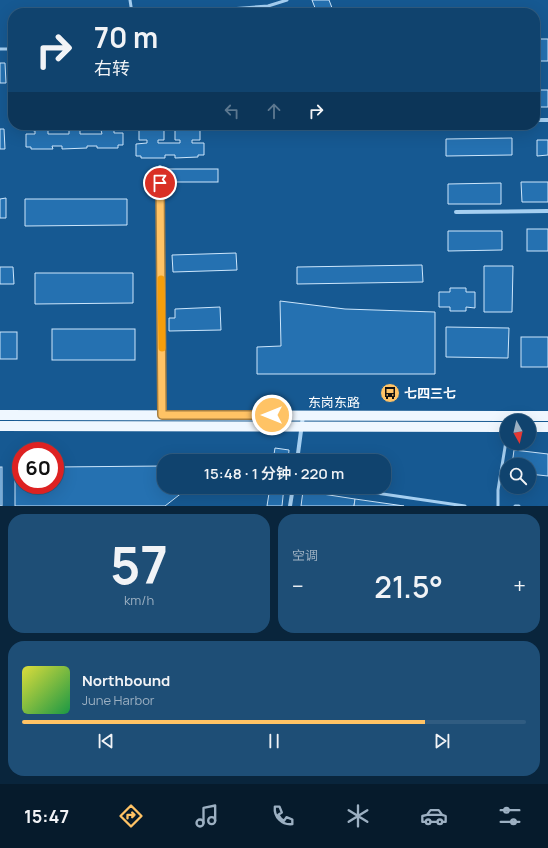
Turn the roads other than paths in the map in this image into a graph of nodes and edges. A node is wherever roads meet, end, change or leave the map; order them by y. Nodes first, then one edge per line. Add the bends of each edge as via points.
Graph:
1 (287, 0) edge
2 (242, 8) edge
3 (160, 167) dead end
4 (548, 210) edge
5 (456, 212) dead end
6 (0, 415) edge
7 (162, 415) junction
8 (303, 415) junction
9 (548, 416) edge
10 (536, 417) edge
11 (500, 418) edge
12 (0, 426) edge
13 (302, 426) junction
14 (500, 427) edge
15 (536, 427) edge
16 (548, 427) edge
17 (505, 450) edge
18 (298, 454) edge
19 (292, 494) edge
20 (383, 494) edge
21 (290, 506) edge
22 (465, 506) edge
23 (498, 506) edge
24 (515, 506) edge
25 (519, 506) edge

1 - 2 lane via 268,6
3 - 7 street
4 - 5 street
6 - 7 main road, 东岗东路
7 - 8 main road, 东岗东路
8 - 11 main road, 东岗东路
8 - 13 street
9 - 10 main road, 东岗东路
12 - 13 main road, 东岗东路
13 - 14 main road, 东岗东路
13 - 18 street
15 - 16 main road
17 - 23 lane
19 - 21 street
20 - 22 lane
24 - 25 lane

